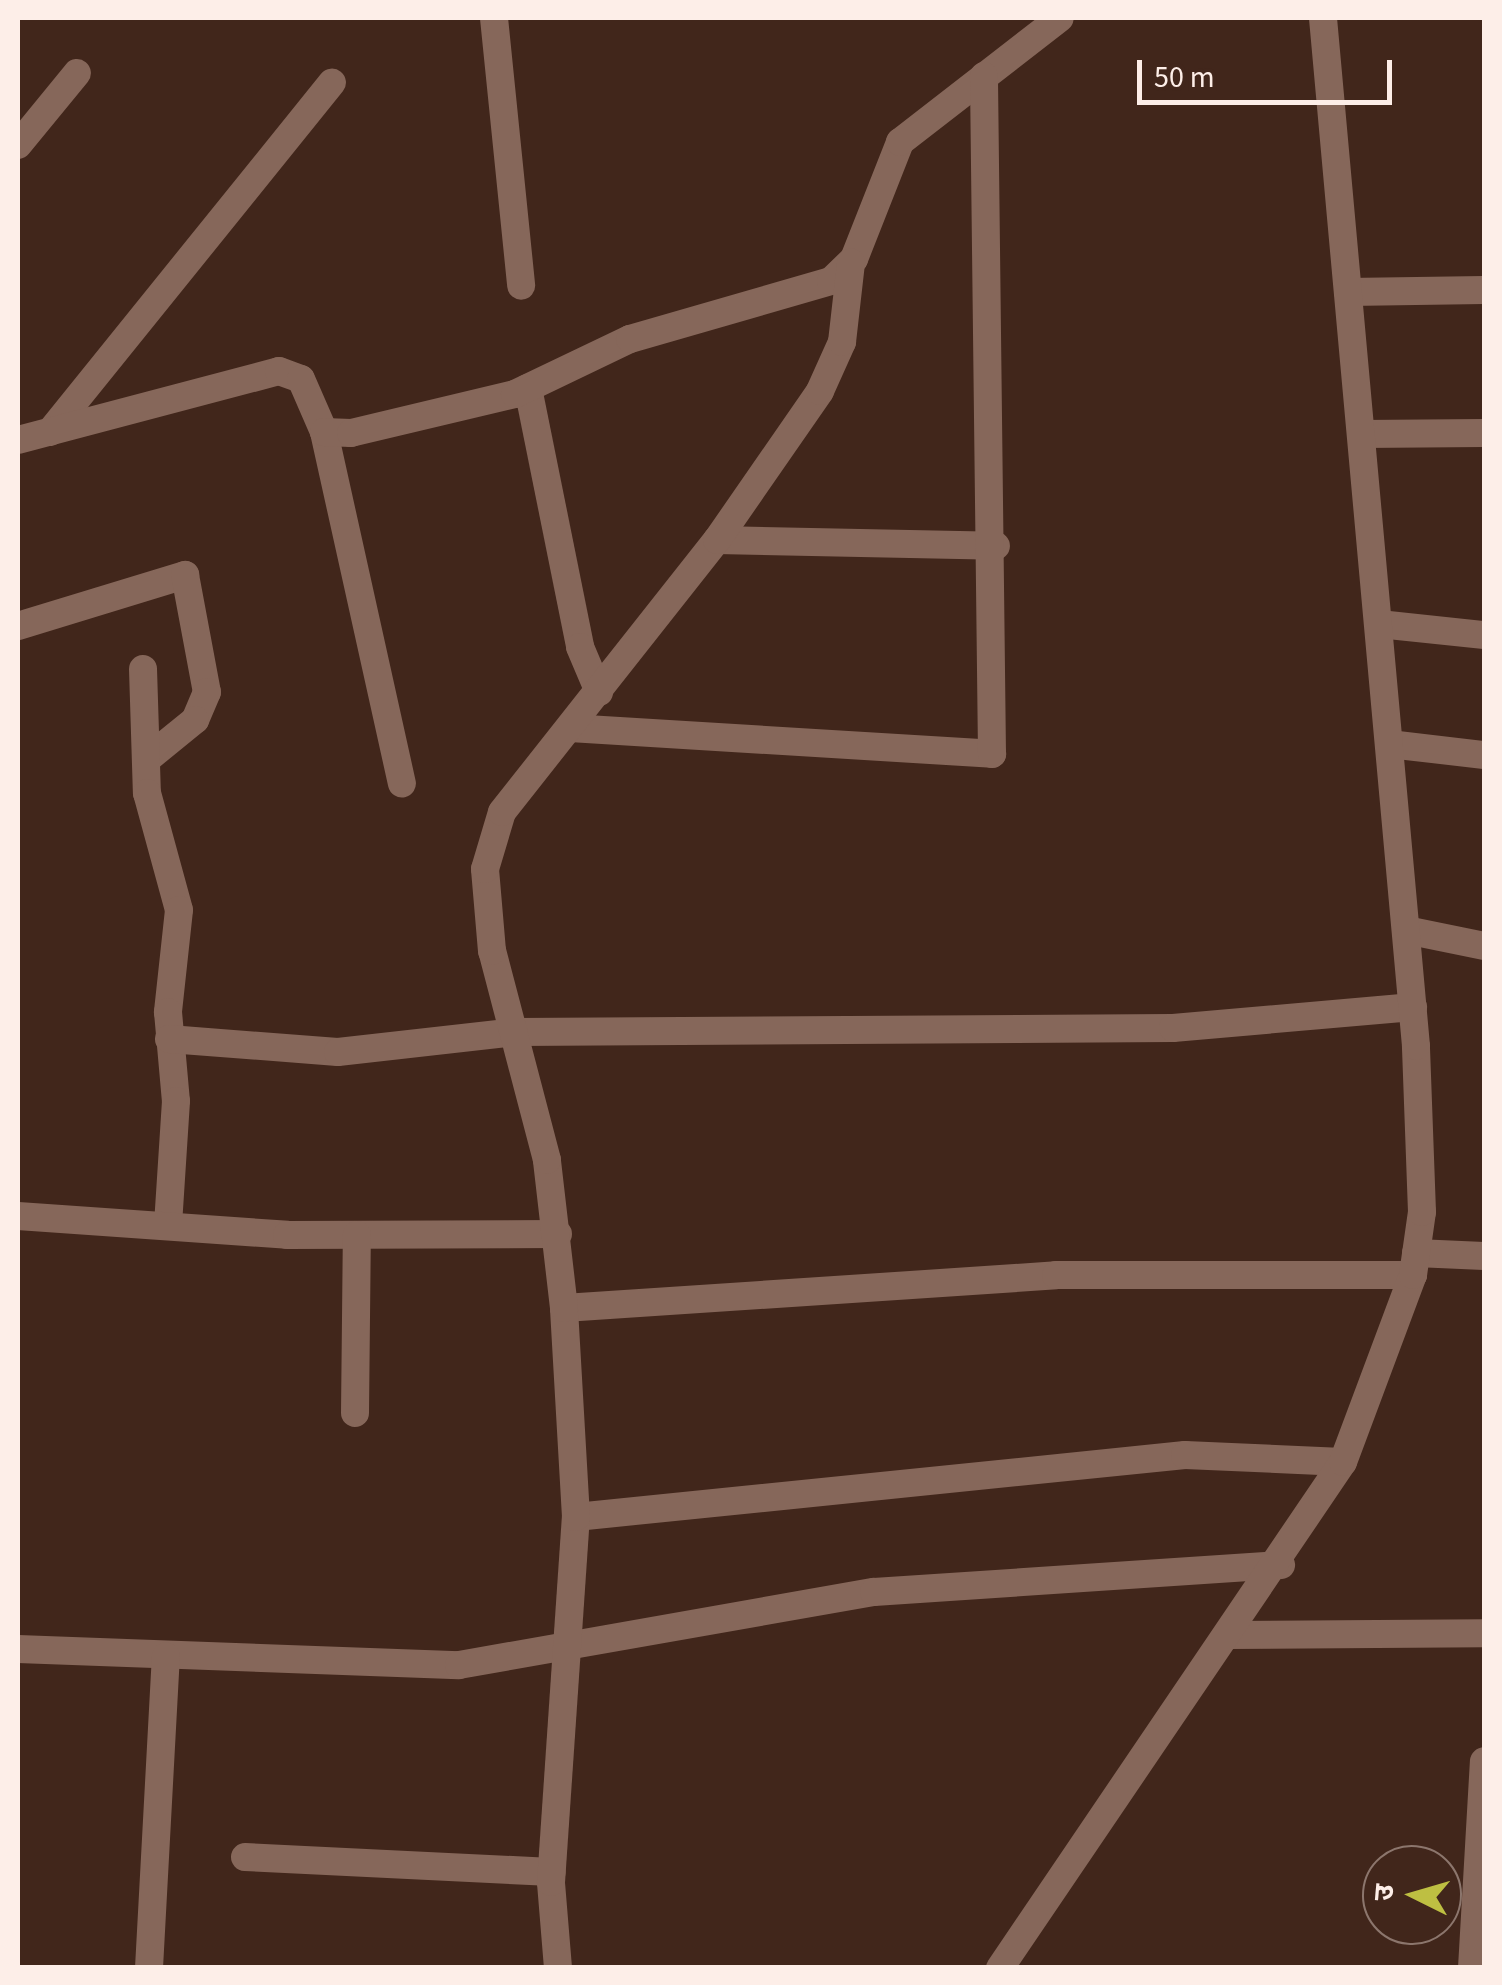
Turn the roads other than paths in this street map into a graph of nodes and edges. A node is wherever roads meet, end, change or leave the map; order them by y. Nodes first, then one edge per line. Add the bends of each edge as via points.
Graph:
1 (494, 18) edge
2 (1060, 18) edge
3 (1322, 18) edge
4 (77, 73) dead end
5 (984, 76) junction
6 (332, 83) dead end
7 (18, 144) edge
8 (851, 263) junction
9 (521, 286) dead end
10 (1484, 290) edge
11 (1364, 292) junction
12 (528, 388) junction
13 (50, 432) junction
14 (324, 432) junction
15 (1484, 433) edge
16 (1381, 434) junction
17 (18, 440) edge
18 (718, 540) junction
19 (996, 546) junction
20 (1392, 625) junction
21 (18, 626) edge
22 (1484, 635) edge
23 (143, 669) dead end
24 (599, 692) junction
25 (570, 728) junction
26 (1405, 746) junction
27 (1484, 755) edge
28 (147, 758) junction
29 (402, 783) dead end
30 (1422, 933) junction
31 (1484, 946) edge
32 (1413, 1007) junction
33 (516, 1032) junction
34 (169, 1039) junction
35 (18, 1216) edge
36 (168, 1226) junction
37 (558, 1234) junction
38 (357, 1235) junction
39 (1484, 1256) edge
40 (1430, 1259) junction
41 (564, 1308) junction
42 (355, 1413) dead end
43 (1343, 1462) junction
44 (576, 1517) junction
45 (1281, 1565) junction
46 (1484, 1634) edge
47 (1248, 1636) junction
48 (18, 1649) edge
49 (570, 1649) junction
50 (166, 1656) junction
51 (1484, 1760) edge
52 (245, 1857) dead end
53 (552, 1872) junction
54 (149, 1968) edge
55 (558, 1968) edge
56 (1000, 1968) edge
57 (1472, 1968) edge

1 - 9 street
2 - 5 street
3 - 11 street
4 - 7 street
5 - 8 street via 895,149
5 - 19 street
6 - 13 street
8 - 12 street via 820,285 630,339
8 - 18 street via 835,362
10 - 11 street
11 - 16 street
12 - 14 street via 444,414
12 - 24 street via 580,647
13 - 14 street via 278,371 301,379
13 - 17 street
14 - 29 street
15 - 16 street
16 - 20 street
18 - 19 street
18 - 24 street
19 - 25 street via 986,759
20 - 22 street
20 - 26 street
21 - 28 street via 185,574 207,692 195,720
23 - 28 street
24 - 25 street
25 - 33 street via 502,812 488,853 492,951
26 - 27 street
26 - 30 street
28 - 34 street via 150,812 178,890
30 - 31 street
30 - 32 street
32 - 33 street via 1173,1028
32 - 40 street
33 - 34 street via 338,1052
33 - 37 street
34 - 36 street via 176,1102
35 - 36 street
36 - 38 street
37 - 38 street
37 - 41 street
38 - 42 street
39 - 40 street
40 - 41 street
40 - 43 street
41 - 44 street
43 - 44 street via 1167,1457
43 - 45 street
44 - 49 street
45 - 47 street
45 - 49 street via 874,1592
46 - 47 street
47 - 56 street
48 - 50 street
49 - 50 street via 419,1668
49 - 53 street
50 - 54 street
51 - 57 street
52 - 53 street
53 - 55 street

